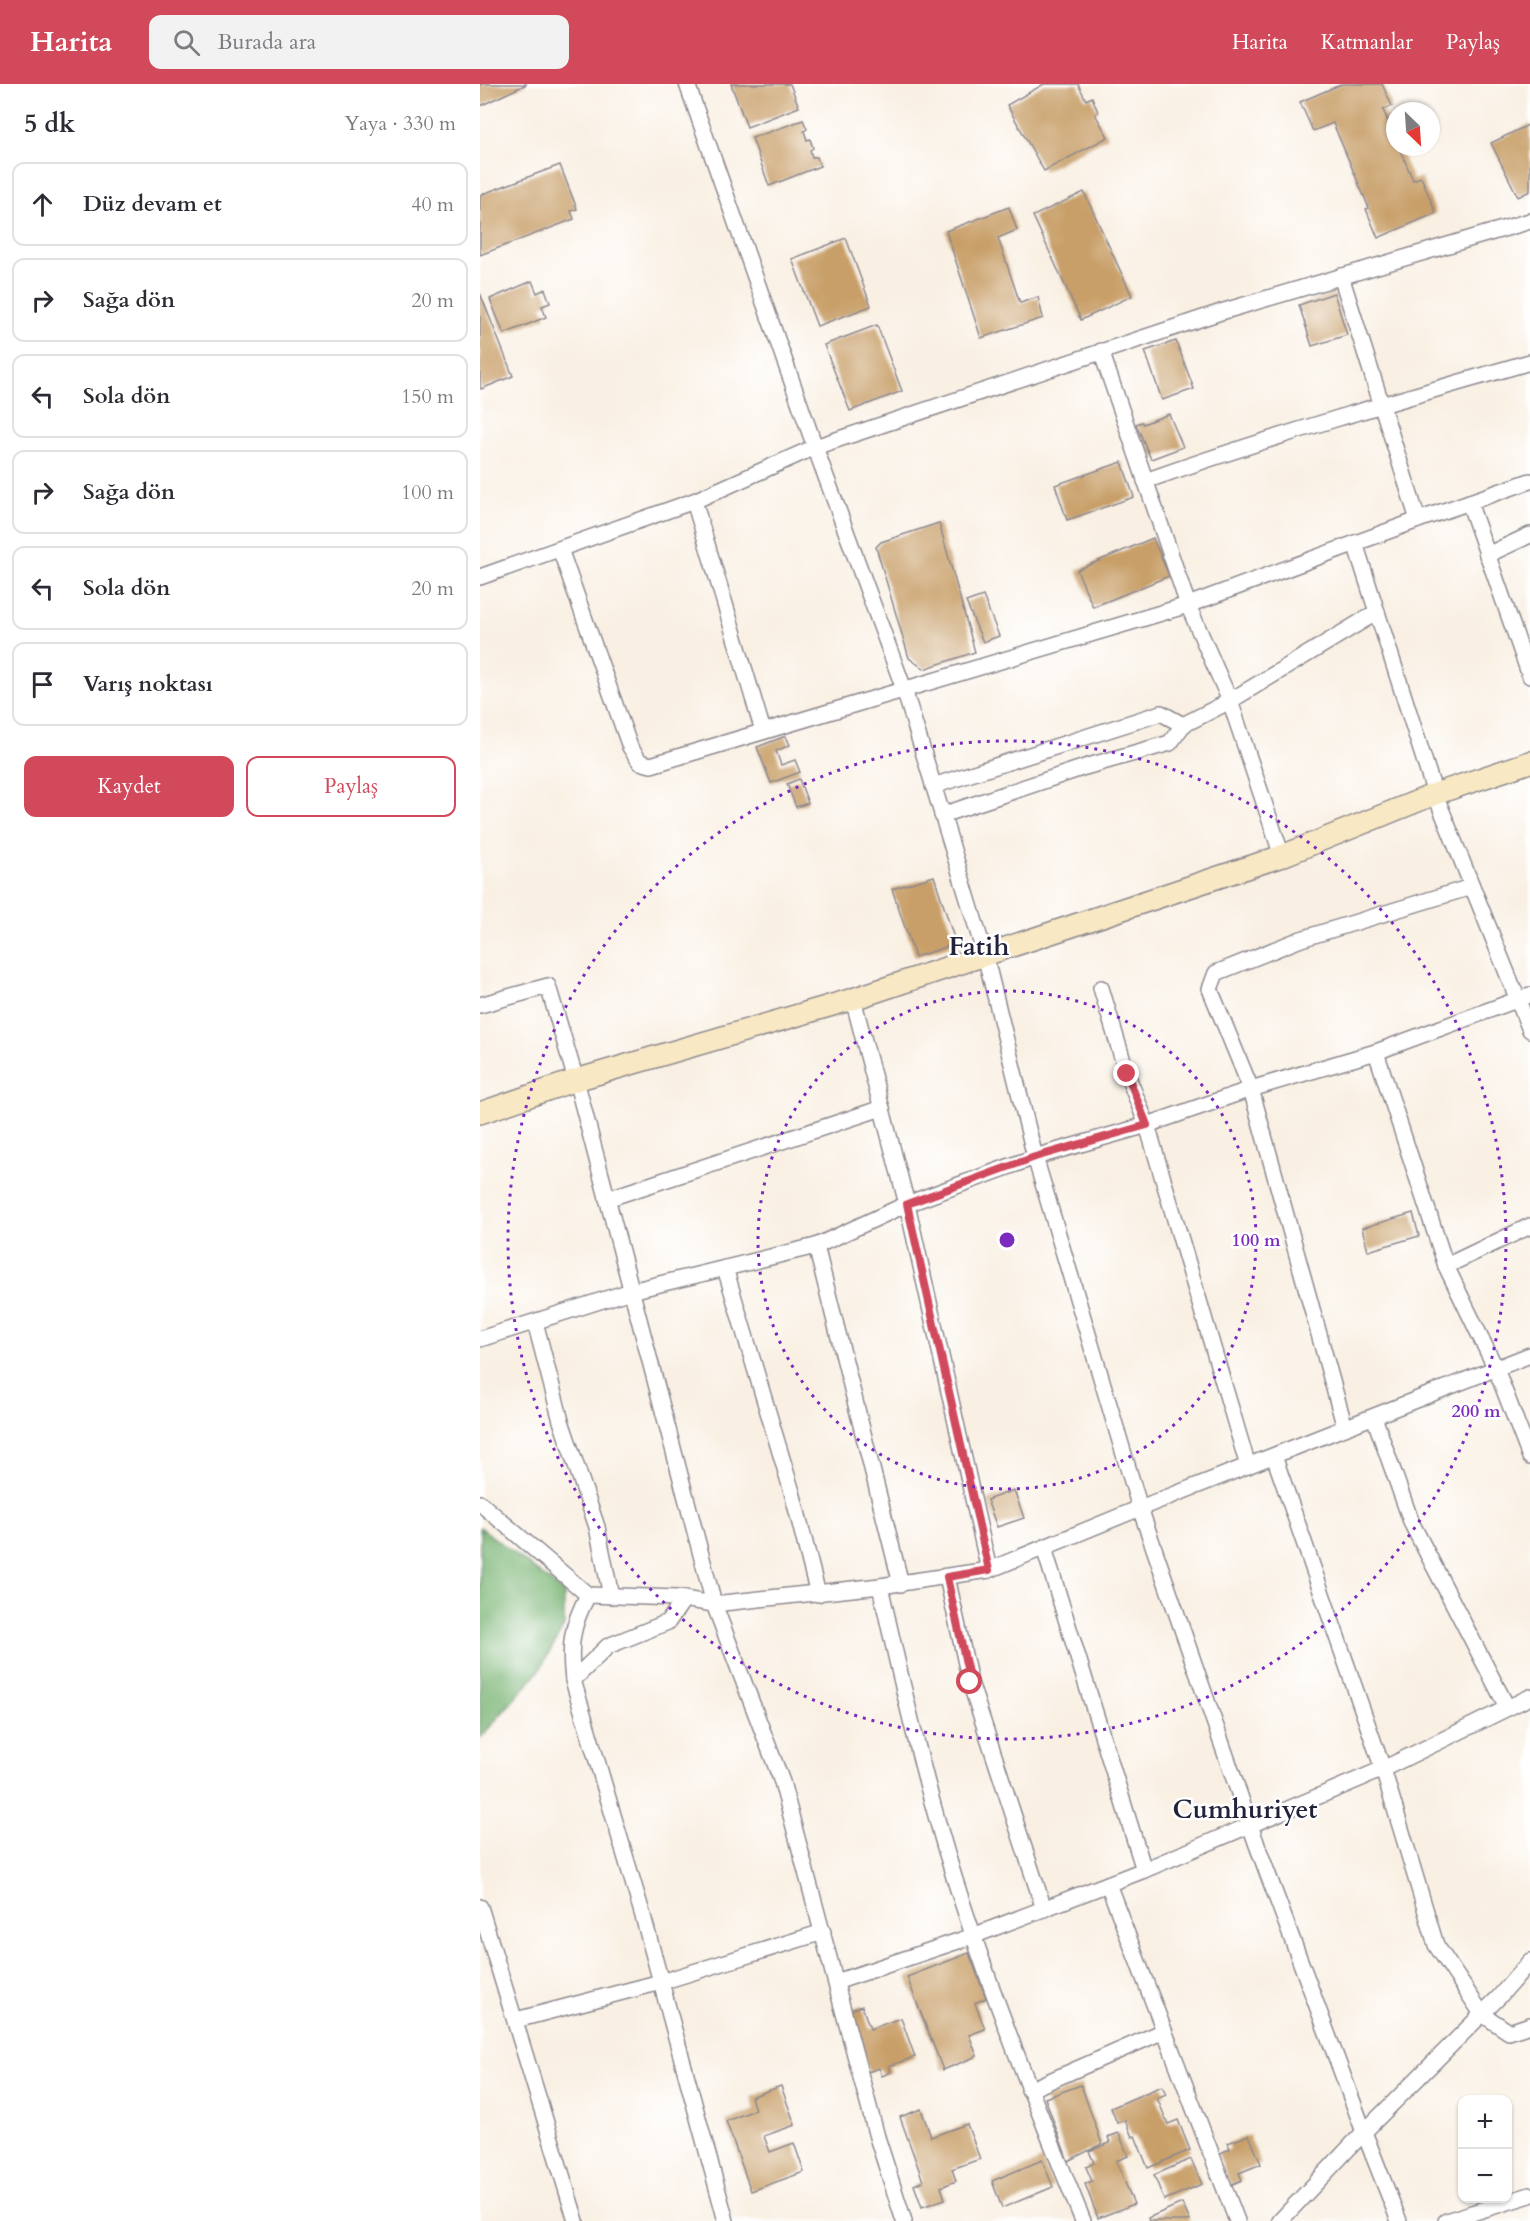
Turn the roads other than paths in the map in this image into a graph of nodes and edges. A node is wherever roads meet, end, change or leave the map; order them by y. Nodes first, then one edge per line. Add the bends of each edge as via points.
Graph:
1 (687, 84) edge
2 (1530, 221) edge
3 (1341, 276) junction
4 (1101, 351) junction
5 (1530, 362) edge
6 (1382, 404) junction
7 (815, 447) junction
8 (1145, 481) junction
9 (1530, 481) edge
10 (694, 501) junction
11 (1469, 502) junction
12 (1418, 520) junction
13 (1530, 536) edge
14 (1355, 543) junction
15 (560, 549) junction
16 (1488, 555) junction
17 (480, 577) edge
18 (1188, 605) junction
19 (1377, 612) junction
20 (1530, 676) edge
21 (904, 689) junction
22 (1230, 701) junction
23 (1183, 725) junction
24 (764, 731) junction
25 (1530, 762) edge
26 (933, 786) junction
27 (1435, 794) junction
28 (942, 814) junction
29 (1282, 856) junction
30 (1471, 887) junction
31 (985, 955) junction
32 (1101, 988) dead end
33 (1524, 997) edge
34 (853, 999) junction
35 (480, 1005) edge
36 (1530, 1030) edge
37 (1376, 1052) junction
38 (576, 1080) junction
39 (1251, 1089) junction
40 (882, 1108) junction
41 (480, 1113) edge
42 (1147, 1125) junction
43 (1035, 1157) junction
44 (607, 1199) junction
45 (907, 1204) junction
46 (1530, 1226) edge
47 (816, 1246) junction
48 (1446, 1266) junction
49 (725, 1268) junction
50 (631, 1291) junction
51 (535, 1322) junction
52 (480, 1339) edge
53 (1530, 1355) edge
54 (1496, 1370) junction
55 (1374, 1417) junction
56 (1345, 1428) junction
57 (1274, 1456) junction
58 (1530, 1457) edge
59 (1248, 1466) junction
60 (480, 1503) edge
61 (1140, 1508) junction
62 (1044, 1548) junction
63 (989, 1570) junction
64 (947, 1577) junction
65 (900, 1584) junction
66 (880, 1587) junction
67 (818, 1594) junction
68 (588, 1595) junction
69 (611, 1596) junction
70 (684, 1599) junction
71 (714, 1604) junction
72 (573, 1680) junction
73 (1530, 1697) edge
74 (1507, 1707) junction
75 (1383, 1768) junction
76 (1250, 1824) junction
77 (1144, 1870) junction
78 (1108, 1884) junction
79 (480, 1907) edge
80 (1044, 1909) junction
81 (823, 1932) junction
82 (973, 1936) junction
83 (1530, 1961) edge
84 (661, 1982) junction
85 (836, 1982) junction
86 (1482, 2014) junction
87 (516, 2020) junction
88 (1530, 2025) edge
89 (1164, 2031) junction
90 (1029, 2090) junction
91 (1364, 2132) junction
92 (1530, 2195) edge
93 (576, 2221) edge
94 (726, 2221) edge
95 (904, 2221) edge
96 (1083, 2221) edge
97 (1238, 2221) edge
98 (1280, 2221) edge
99 (1400, 2221) edge
100 (1446, 2221) edge

1 - 7 street
2 - 3 street
3 - 4 street
3 - 6 street
4 - 7 street
4 - 8 street
5 - 6 street
6 - 8 street
6 - 12 street
7 - 10 street
7 - 21 street
8 - 18 street
9 - 11 street
10 - 15 street
10 - 24 street
11 - 12 street
11 - 16 street
12 - 14 street
13 - 16 street
14 - 18 street
14 - 19 street
15 - 17 street
15 - 24 street via 630,747 640,762 651,765
16 - 20 street
18 - 21 street
18 - 22 street
19 - 22 street
19 - 27 street
21 - 24 street
21 - 26 street
22 - 23 street
22 - 29 street
23 - 26 street via 1161,713
23 - 28 street via 1170,743
25 - 27 street
26 - 28 street
27 - 29 street
27 - 30 street
28 - 31 street
29 - 31 street
30 - 33 street
30 - 39 street via 1301,939 1216,973 1209,989
31 - 34 street
31 - 43 street
32 - 42 street
33 - 36 street
33 - 37 street
34 - 38 street
34 - 40 street
35 - 38 street via 548,986
37 - 39 street
37 - 48 street
38 - 41 street
38 - 44 street
39 - 42 street
39 - 56 street
40 - 44 street
40 - 45 street
42 - 43 street
42 - 59 street
43 - 45 street
43 - 61 street
44 - 50 street
45 - 47 street
45 - 63 street
46 - 48 street
47 - 49 street
47 - 65 street
48 - 54 street
49 - 50 street
49 - 67 street
50 - 51 street
50 - 71 street
51 - 52 street
51 - 69 street via 561,1421 597,1527
53 - 54 street
54 - 55 street
54 - 58 street
55 - 56 street
55 - 74 street via 1412,1524
56 - 57 street
57 - 59 street
57 - 75 street
59 - 61 street
60 - 68 street
61 - 62 street
61 - 76 street
62 - 63 street
62 - 77 street
63 - 64 street
64 - 65 street
64 - 80 street via 970,1682
65 - 66 street
66 - 67 street
66 - 82 street via 919,1757
67 - 71 street
68 - 69 street
68 - 72 street via 578,1613 569,1652
69 - 70 street
70 - 71 street
70 - 72 street via 668,1622 608,1646
71 - 81 street via 782,1782
72 - 84 street
73 - 74 street
74 - 75 street
75 - 76 street
75 - 86 street via 1436,1945
76 - 77 street
76 - 91 street
77 - 78 street
78 - 80 street
78 - 89 street
79 - 87 street
80 - 82 street
81 - 84 street
81 - 85 street
82 - 85 street
82 - 90 street
83 - 86 street
84 - 87 street
84 - 94 street
85 - 95 street
86 - 88 street via 1509,2032
86 - 91 street
87 - 93 street
89 - 90 street
89 - 97 street
90 - 96 street
91 - 98 street
91 - 99 street
92 - 100 street

